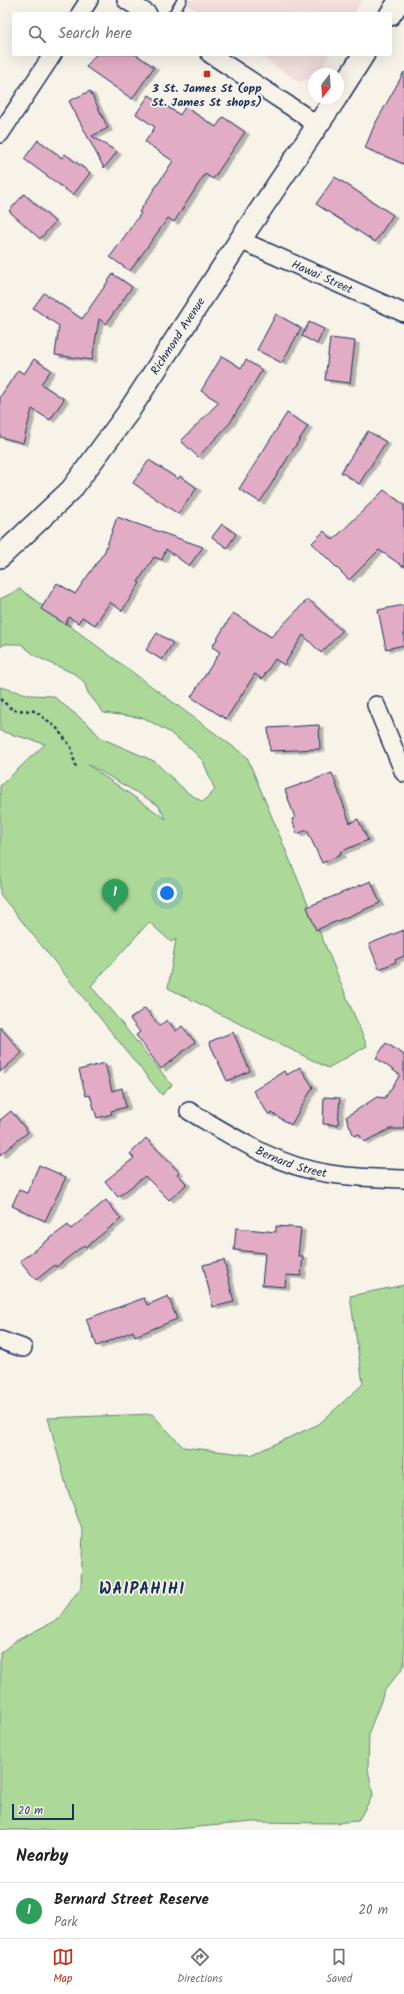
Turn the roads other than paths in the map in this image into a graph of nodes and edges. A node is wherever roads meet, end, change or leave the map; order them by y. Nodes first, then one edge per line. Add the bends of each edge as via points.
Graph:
1 (89, 0) edge
2 (126, 0) edge
3 (182, 0) edge
4 (400, 0) edge
5 (81, 12) edge
6 (145, 12) edge
7 (174, 12) edge
8 (392, 12) edge
9 (52, 56) edge
10 (213, 56) edge
11 (363, 56) edge
12 (344, 86) edge
13 (332, 104) edge
14 (317, 126) junction
15 (0, 134) edge
16 (240, 240) junction
17 (404, 313) edge
18 (0, 557) edge
19 (376, 705) dead end
20 (404, 773) edge
21 (189, 1111) dead end
22 (404, 1180) edge
23 (0, 1340) edge
24 (23, 1348) dead end

1 - 5 street
2 - 6 street
3 - 7 lane
4 - 8 street
9 - 15 street
10 - 14 street
11 - 12 street
13 - 14 street, Richmond Avenue
14 - 16 street, Richmond Avenue
16 - 17 street, Hawai Street
16 - 18 street, Richmond Avenue via 127,414 71,490
19 - 20 street
21 - 22 street, Bernard Street via 262,1153 296,1165 324,1173
23 - 24 street

